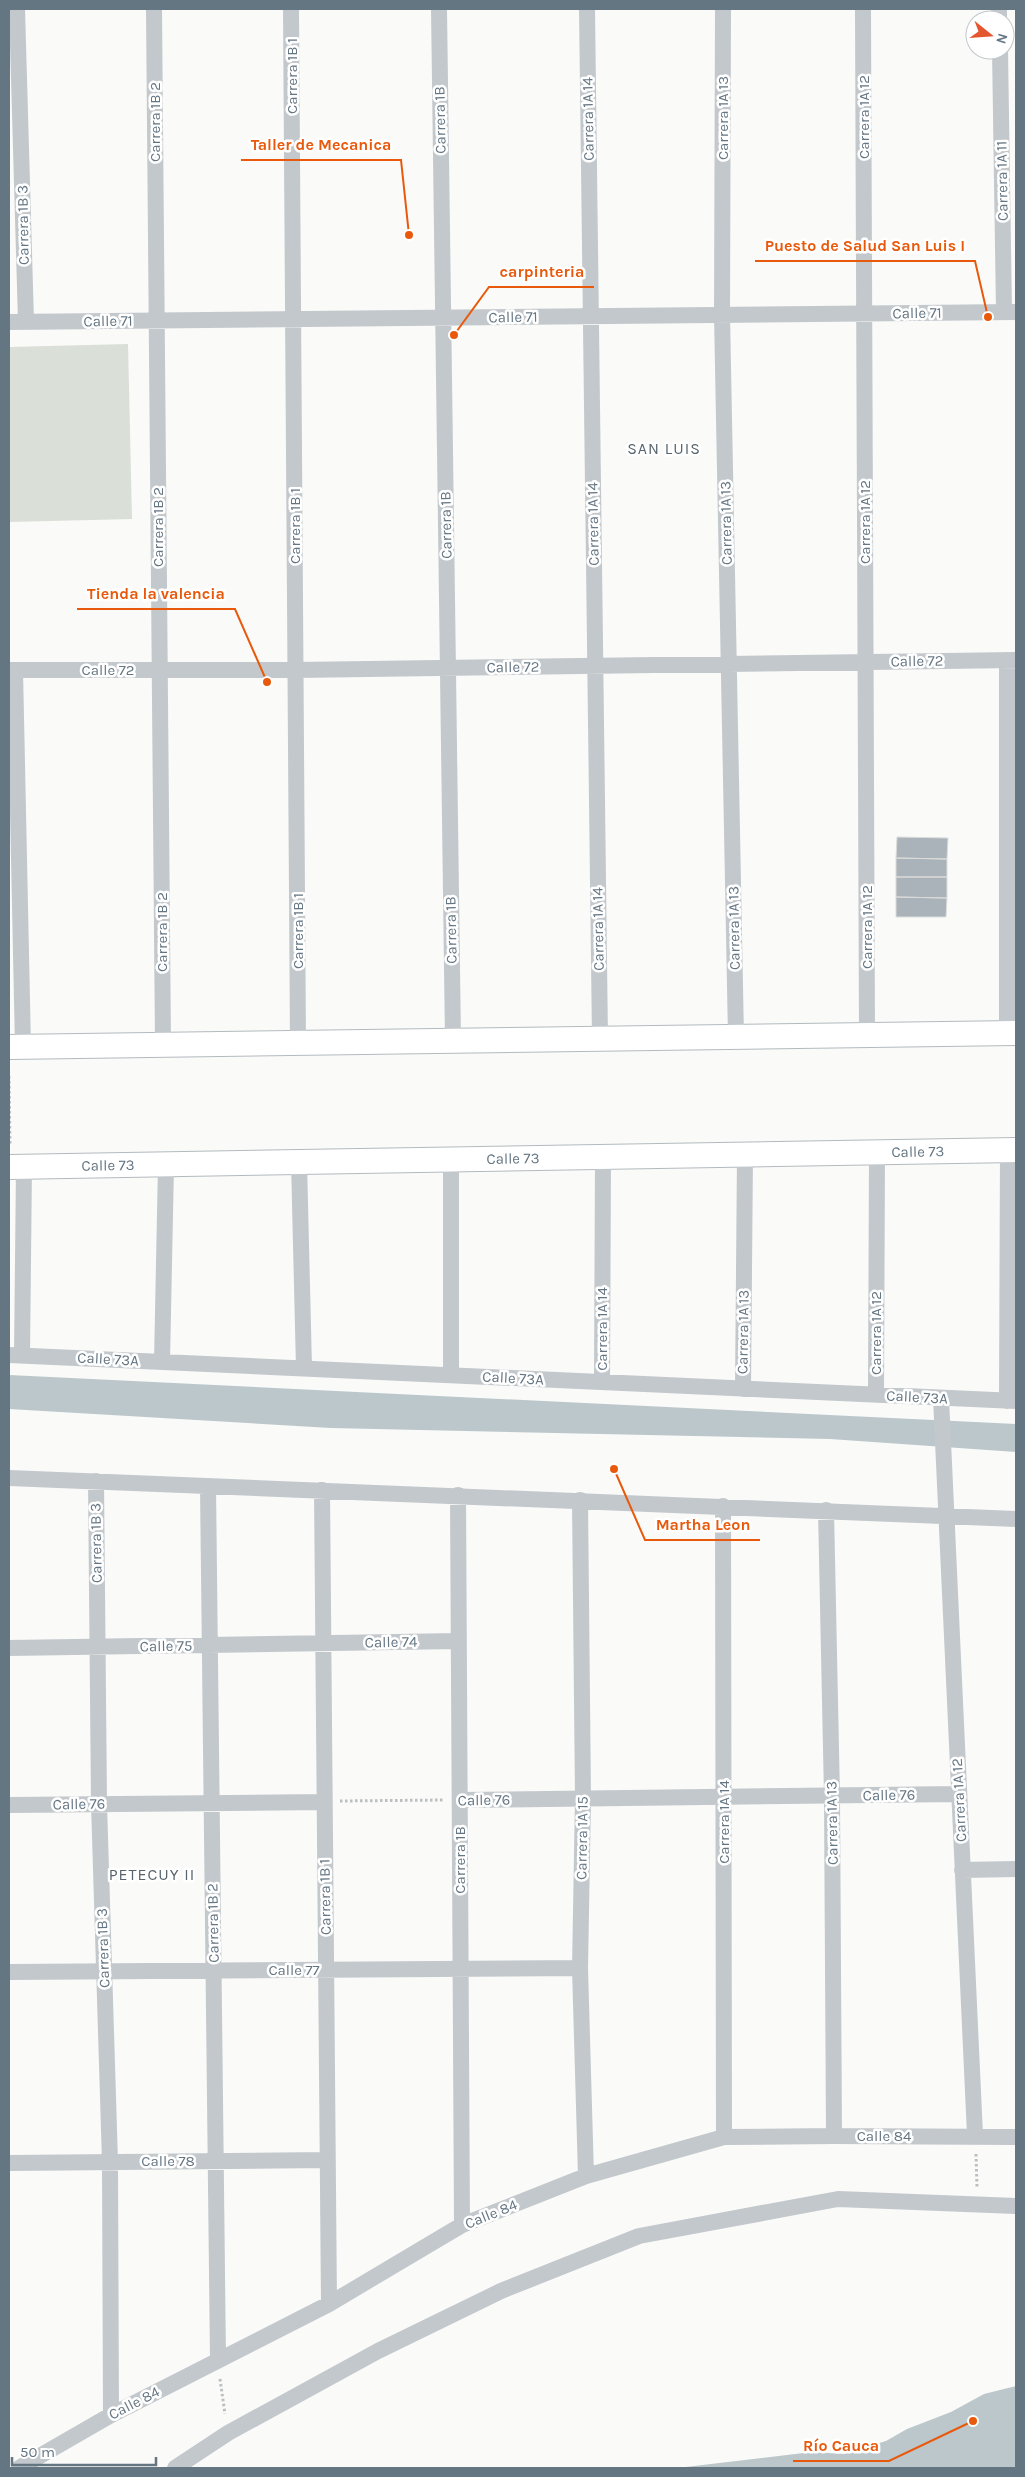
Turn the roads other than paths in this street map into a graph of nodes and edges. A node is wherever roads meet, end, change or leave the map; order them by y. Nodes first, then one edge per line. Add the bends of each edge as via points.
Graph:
1 (18, 9) edge
2 (154, 9) edge
3 (291, 9) edge
4 (438, 9) edge
5 (587, 9) edge
6 (723, 9) edge
7 (863, 9) edge
8 (1000, 60) edge
9 (1010, 312) edge
10 (864, 314) junction
11 (722, 315) junction
12 (591, 317) junction
13 (443, 318) junction
14 (294, 320) junction
15 (157, 321) junction
16 (9, 322) edge
17 (26, 322) junction
18 (1012, 660) edge
19 (866, 662) junction
20 (728, 664) junction
21 (595, 666) junction
22 (448, 667) junction
23 (12, 670) edge
24 (160, 670) junction
25 (296, 670) junction
26 (1011, 1033) edge
27 (867, 1035) junction
28 (736, 1037) junction
29 (600, 1039) junction
30 (453, 1041) junction
31 (298, 1043) junction
32 (163, 1045) junction
33 (16, 1047) edge
34 (1012, 1150) edge
35 (877, 1152) junction
36 (745, 1154) junction
37 (602, 1157) junction
38 (452, 1160) junction
39 (299, 1162) junction
40 (166, 1165) junction
41 (15, 1167) edge
42 (16, 1355) edge
43 (162, 1362) junction
44 (304, 1368) junction
45 (451, 1375) junction
46 (602, 1382) junction
47 (742, 1388) junction
48 (876, 1395) junction
49 (1012, 1401) edge
50 (941, 1403) junction
51 (9, 1478) edge
52 (96, 1481) junction
53 (208, 1486) junction
54 (322, 1490) junction
55 (458, 1495) junction
56 (580, 1500) junction
57 (723, 1506) junction
58 (946, 1507) junction
59 (826, 1510) junction
60 (1016, 1518) edge
61 (458, 1641) junction
62 (323, 1644) junction
63 (209, 1645) junction
64 (97, 1647) junction
65 (9, 1648) edge
66 (959, 1794) junction
67 (832, 1796) junction
68 (724, 1797) junction
69 (583, 1798) junction
70 (460, 1800) junction
71 (324, 1802) junction
72 (211, 1803) junction
73 (99, 1804) junction
74 (9, 1805) edge
75 (1016, 1869) edge
76 (962, 1870) junction
77 (460, 1968) junction
78 (580, 1968) junction
79 (213, 1970) junction
80 (326, 1970) junction
81 (9, 1972) edge
82 (104, 1972) junction
83 (834, 2136) junction
84 (975, 2136) junction
85 (724, 2137) junction
86 (1016, 2137) edge
87 (327, 2160) junction
88 (215, 2161) junction
89 (110, 2162) junction
90 (9, 2163) edge
91 (586, 2176) junction
92 (1016, 2206) edge
93 (462, 2225) junction
94 (329, 2304) junction
95 (218, 2361) junction
96 (111, 2415) junction
97 (19, 2468) edge
98 (174, 2468) edge

1 - 17 street, Carrera 1B 3
2 - 15 street, Carrera 1B 2
3 - 14 street, Carrera 1B 1
4 - 13 street, Carrera 1B
5 - 12 street, Carrera 1A 14
6 - 11 street, Carrera 1A 13
7 - 10 street, Carrera 1A 12
8 - 9 street, Carrera 1A 11
9 - 10 street, Calle 71
10 - 11 street, Calle 71
10 - 19 street, Carrera 1A 12
11 - 12 street, Calle 71
11 - 20 street, Carrera 1A 13
12 - 13 street, Calle 71
12 - 21 street, Carrera 1A 14
13 - 14 street, Calle 71
13 - 22 street, Carrera 1B
14 - 15 street, Calle 71
14 - 25 street, Carrera 1B 1
15 - 17 street, Calle 71
15 - 24 street, Carrera 1B 2
16 - 17 street, Calle 71
18 - 19 street, Calle 72
18 - 26 street
19 - 20 street, Calle 72
19 - 27 street, Carrera 1A 12
20 - 21 street, Calle 72
20 - 28 street, Carrera 1A 13
21 - 22 street, Calle 72
21 - 29 street, Carrera 1A 14
22 - 25 street, Calle 72
22 - 30 street, Carrera 1B
23 - 24 street, Calle 72
23 - 33 street
24 - 25 street, Calle 72
24 - 32 street, Carrera 1B 2
25 - 31 street, Carrera 1B 1
26 - 27 main road
27 - 28 main road
28 - 29 main road
29 - 30 main road
30 - 31 main road
31 - 32 main road
32 - 33 main road
34 - 35 main road, Calle 73
34 - 49 street
35 - 36 main road, Calle 73
35 - 48 street, Carrera 1A 12
36 - 37 main road, Calle 73
36 - 47 street, Carrera 1A 13
37 - 38 main road, Calle 73
37 - 46 street, Carrera 1A 14
38 - 39 main road, Calle 73
38 - 45 street
39 - 40 main road, Calle 73
39 - 44 street
40 - 41 main road, Calle 73
40 - 43 street
41 - 42 street
42 - 43 street, Calle 73A
43 - 44 street, Calle 73A
44 - 45 street, Calle 73A
45 - 46 street, Calle 73A
46 - 47 street, Calle 73A
47 - 48 street, Calle 73A
48 - 50 street, Calle 73A
49 - 50 street, Calle 73A
50 - 58 street, Carrera 1A 12
51 - 52 street
52 - 53 street
52 - 64 street, Carrera 1B 3
53 - 54 street
53 - 63 street, Carrera 1B 2
54 - 55 street
54 - 62 street, Carrera 1B 1
55 - 56 street
55 - 61 street, Carrera 1B
56 - 57 street
56 - 69 street, Carrera 1A 15
57 - 59 street
57 - 68 street, Carrera 1A 14
58 - 59 street
58 - 60 street
58 - 66 street, Carrera 1A 12
59 - 67 street, Carrera 1A 13
61 - 62 street, Calle 74
61 - 70 street, Carrera 1B
62 - 63 street, Calle 75
62 - 71 street, Carrera 1B 1
63 - 64 street, Calle 75
63 - 72 street, Carrera 1B 2
64 - 65 street, Calle 75
64 - 73 street, Carrera 1B 3
66 - 67 street, Calle 76
66 - 76 street, Carrera 1A 12
67 - 68 street, Calle 76
67 - 83 street, Carrera 1A 13
68 - 69 street, Calle 76
68 - 85 street, Carrera 1A 14
69 - 70 street, Calle 76
69 - 78 street, Carrera 1A 15
70 - 77 street, Carrera 1B
71 - 72 street, Calle 76
71 - 80 street, Carrera 1B 1
72 - 73 street, Calle 76
72 - 79 street, Carrera 1B 2
73 - 74 street, Calle 76
73 - 82 street, Carrera 1B 3
75 - 76 street
76 - 84 street, Carrera 1A 12
77 - 78 street, Calle 77
77 - 80 street, Calle 77
77 - 93 street, Carrera 1B
78 - 91 street, Carrera 1A 15
79 - 80 street, Calle 77
79 - 82 street, Calle 77
79 - 88 street, Carrera 1B 2
80 - 87 street, Carrera 1B 1
81 - 82 street, Calle 77
82 - 89 street, Carrera 1B 3
83 - 84 street, Calle 84
83 - 85 street, Calle 84
84 - 86 street, Calle 84
85 - 91 street, Calle 84
87 - 88 street, Calle 78
87 - 94 street, Carrera 1B 1
88 - 89 street, Calle 78
88 - 95 street, Carrera 1B 2
89 - 90 street, Calle 78
89 - 96 street, Carrera 1B 3
91 - 93 street, Calle 84
92 - 98 street via 838,2199 639,2236 484,2300 378,2350 228,2433
93 - 94 street, Calle 84
94 - 95 street, Calle 84
95 - 96 street, Calle 84
96 - 97 street, Calle 84

